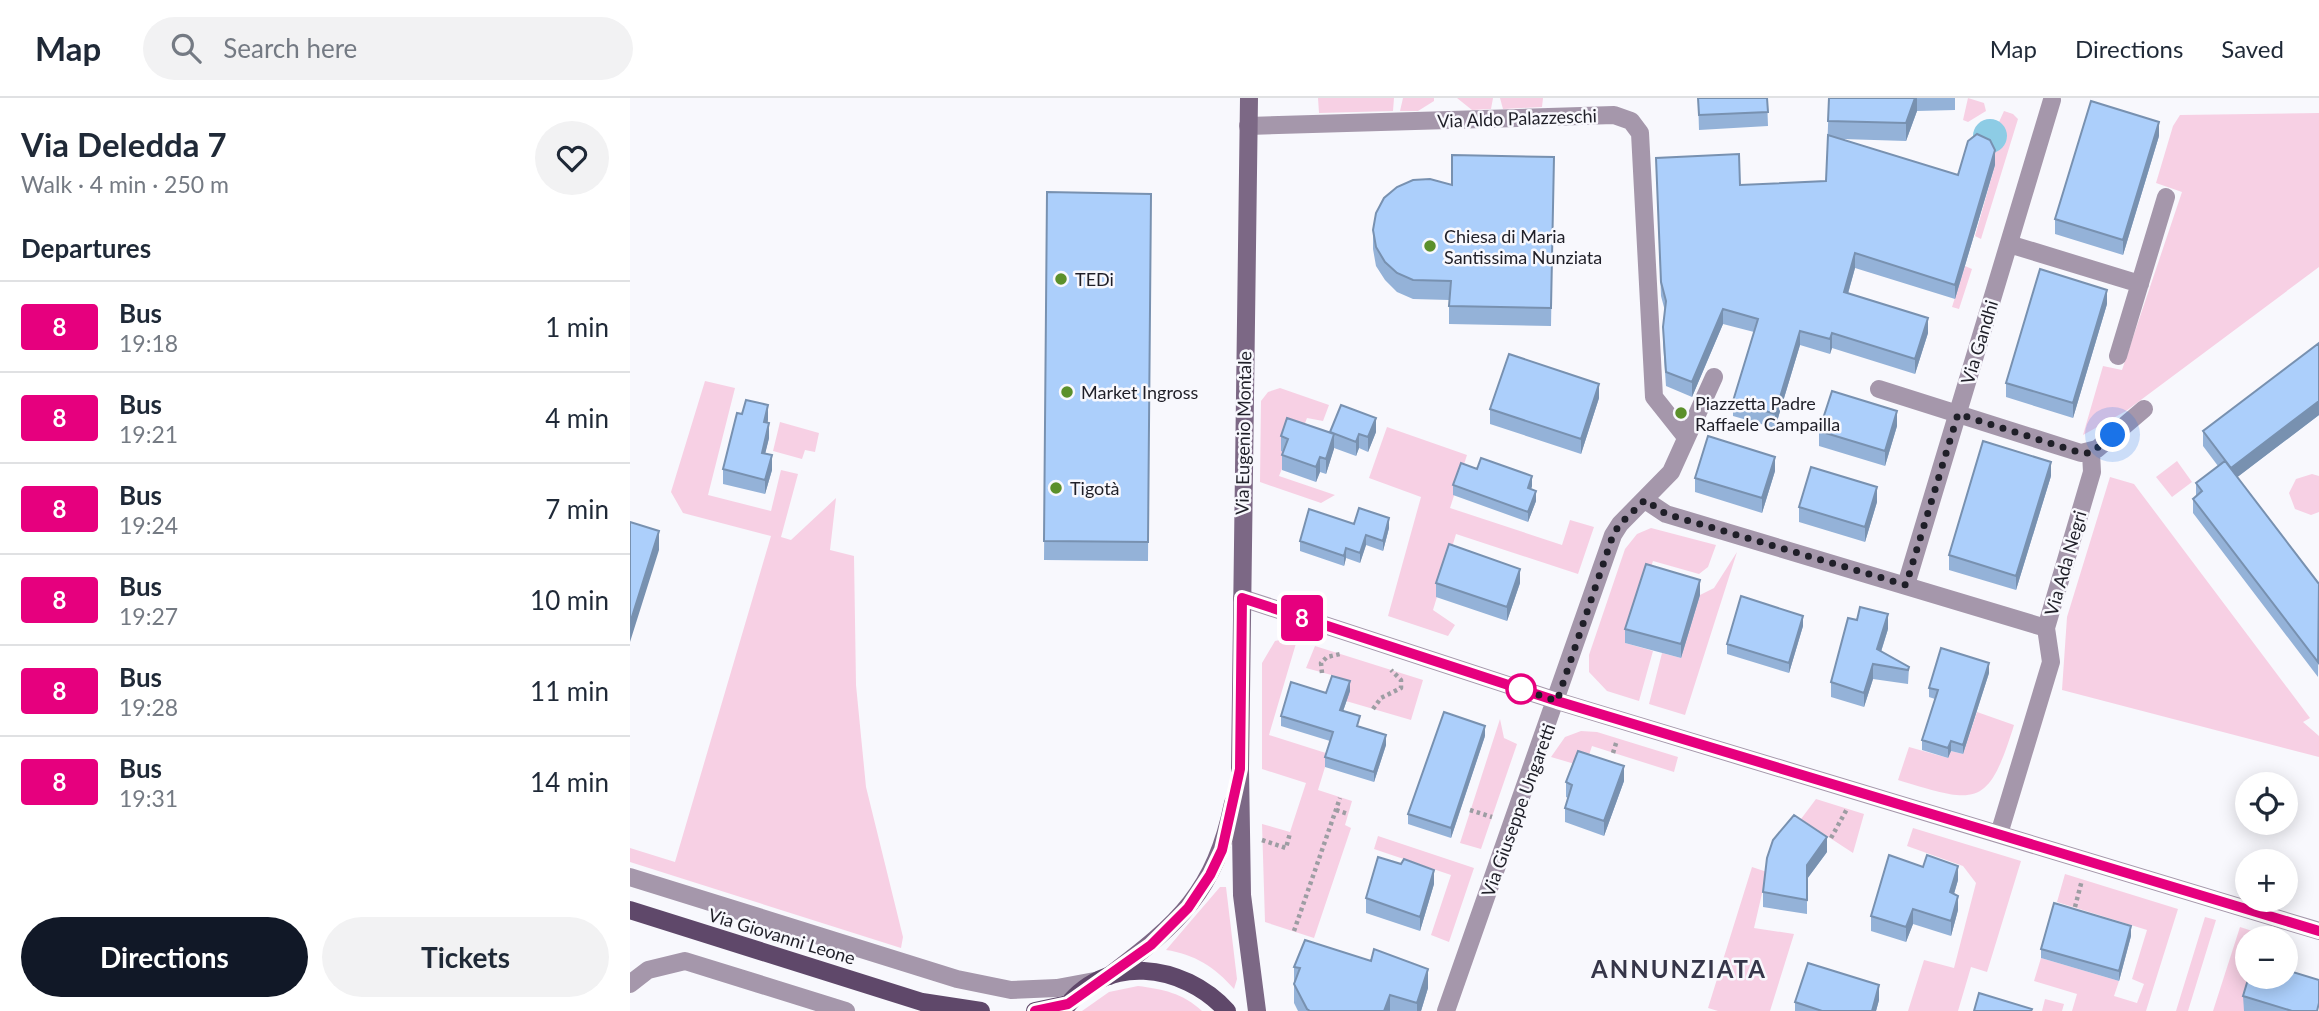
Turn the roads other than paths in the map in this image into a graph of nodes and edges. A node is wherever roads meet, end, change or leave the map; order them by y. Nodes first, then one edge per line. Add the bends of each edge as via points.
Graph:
1 (1249, 98) edge
2 (2052, 100) edge
3 (1248, 126) junction
4 (2166, 197) dead end
5 (2009, 244) junction
6 (2140, 284) junction
7 (2118, 356) dead end
8 (1714, 377) dead end
9 (1879, 389) dead end
10 (2144, 409) dead end
11 (1958, 414) junction
12 (1685, 436) junction
13 (2091, 453) junction
14 (1645, 500) junction
15 (1906, 585) junction
16 (1242, 598) junction
17 (2046, 628) junction
18 (1557, 701) junction
19 (1240, 769) junction
20 (1999, 834) junction
21 (630, 877) edge
22 (630, 910) edge
23 (652, 917) junction
24 (630, 918) edge
25 (2319, 931) edge
26 (1105, 978) junction
27 (630, 984) edge
28 (922, 1002) junction
29 (1065, 1008) edge
30 (1256, 1010) edge
31 (846, 1011) edge
32 (939, 1011) edge
33 (981, 1011) edge
34 (1035, 1011) edge
35 (1227, 1011) edge
36 (1446, 1011) edge

1 - 3 main road, Via Eugenio Montale
2 - 5 street, Via Gandhi
3 - 12 street, Via Aldo Palazzeschi via 1614,115 1631,121 1640,133 1654,397
3 - 16 main road, Via Eugenio Montale
4 - 6 street
5 - 6 street
5 - 11 street, Via Gandhi
6 - 7 street
8 - 12 street, Via Giuseppe Ungaretti
9 - 11 street
10 - 13 street
11 - 13 street
11 - 15 street, Via Gandhi
12 - 14 street, Via Giuseppe Ungaretti via 1671,472
13 - 17 street, Via Ada Negri via 2092,472
14 - 15 street via 1666,514
14 - 18 street, Via Giuseppe Ungaretti via 1613,535
15 - 17 street
16 - 18 street
16 - 19 main road, Via Eugenio Montale
17 - 20 street, Via Ada Negri via 2051,662
18 - 20 street
18 - 36 street, Via Giuseppe Ungaretti
19 - 26 main road via 1222,850 1210,875 1188,908 1151,945
19 - 30 main road via 1242,895
20 - 25 street
21 - 26 street via 957,979 1011,990 1057,988
22 - 23 main road, Via Giovanni Leone
23 - 24 street
23 - 28 main road, Via Giovanni Leone
26 - 29 main road
26 - 35 main road via 1136,970 1164,971 1213,995
27 - 31 street via 648,970 685,961
28 - 32 main road
28 - 33 main road
29 - 34 main road

